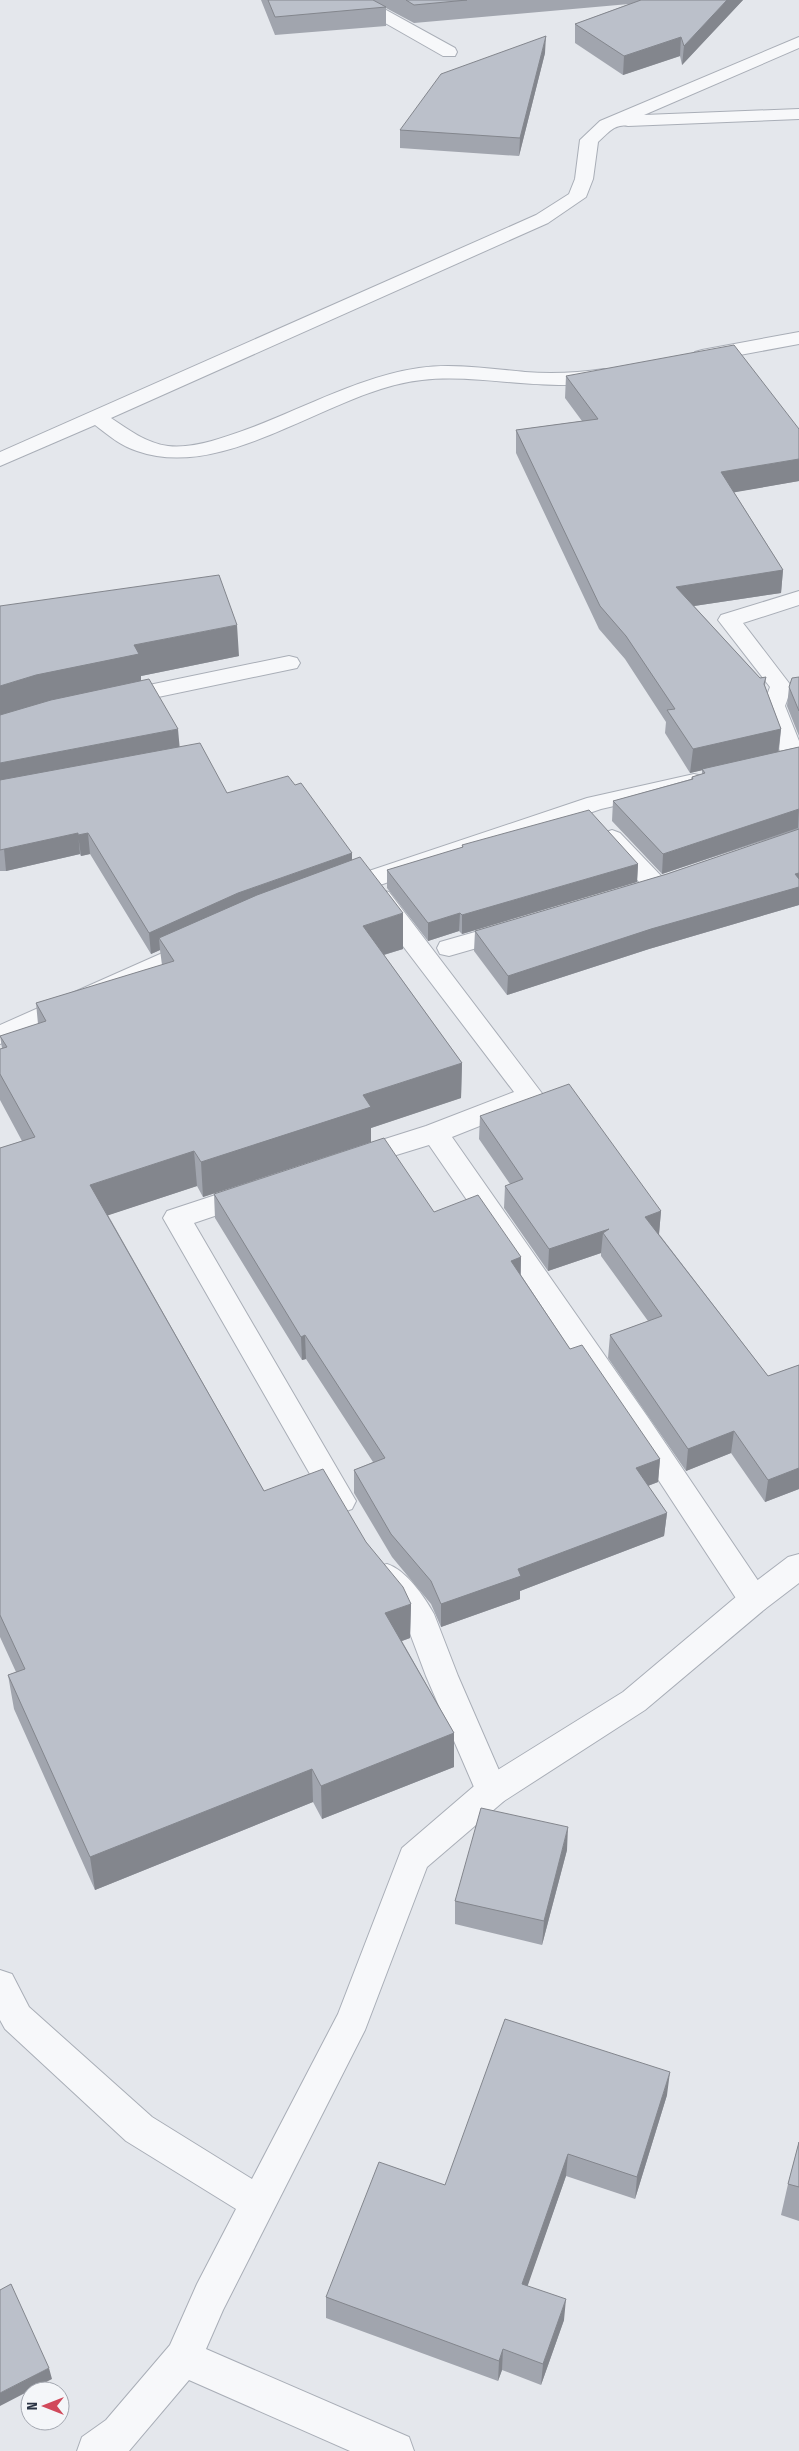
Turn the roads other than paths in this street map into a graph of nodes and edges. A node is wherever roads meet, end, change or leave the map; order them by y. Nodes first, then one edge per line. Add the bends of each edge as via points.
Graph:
1 (356, 0) edge
2 (799, 42) edge
3 (778, 51) junction
4 (449, 52) dead end
5 (799, 52) edge
6 (799, 114) edge
7 (615, 122) junction
8 (799, 338) edge
9 (684, 360) edge
10 (618, 372) edge
11 (96, 417) junction
12 (0, 460) edge
13 (799, 598) edge
14 (289, 663) dead end
15 (104, 702) edge
16 (747, 769) edge
17 (718, 775) edge
18 (584, 807) junction
19 (366, 880) junction
20 (321, 896) edge
21 (609, 900) edge
22 (534, 923) edge
23 (215, 938) edge
24 (450, 948) dead end
25 (0, 1035) edge
26 (435, 1133) junction
27 (334, 1166) edge
28 (269, 1187) edge
29 (355, 1524) edge
30 (374, 1558) edge
31 (799, 1566) edge
32 (754, 1600) junction
33 (492, 1791) junction
34 (0, 1985) edge
35 (258, 2203) junction
36 (183, 2358) junction
37 (96, 2451) edge
38 (396, 2451) edge

1 - 4 street
2 - 3 street
3 - 5 street
3 - 7 street
6 - 7 street
7 - 11 street via 606,125 589,140 584,179 577,197 542,219
8 - 9 street
10 - 11 street via 590,378 548,379 456,372 396,378 205,450 170,453 145,448
11 - 12 street
13 - 16 street via 729,620 781,687 774,706 794,758
14 - 15 street
17 - 18 street
18 - 19 street
18 - 21 street via 665,883
19 - 20 street
19 - 26 street via 531,1096
22 - 24 street
23 - 25 street
26 - 27 street
26 - 32 street via 637,1424
28 - 29 street via 176,1218
30 - 33 street via 418,1614
31 - 32 street
32 - 33 street via 634,1701
33 - 35 street via 414,1858 353,2019
34 - 35 street via 17,2018 139,2129
35 - 36 street
36 - 37 street via 120,2434
36 - 38 street

